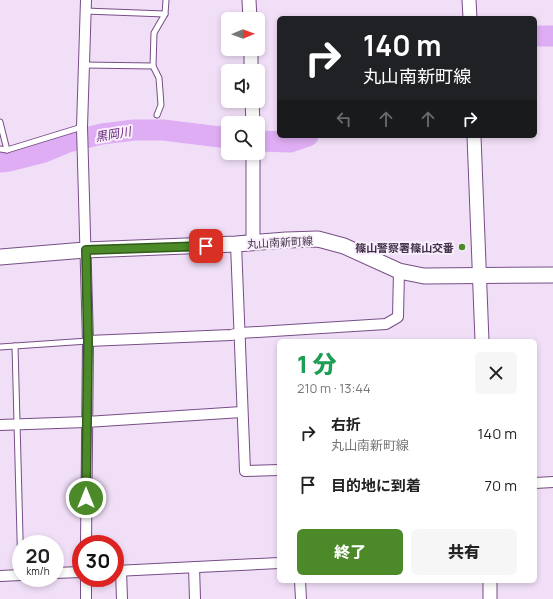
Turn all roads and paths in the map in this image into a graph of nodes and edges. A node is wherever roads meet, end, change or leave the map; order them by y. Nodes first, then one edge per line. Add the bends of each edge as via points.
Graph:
1 (86, 0) edge
2 (166, 0) edge
3 (249, 0) edge
4 (469, 0) edge
5 (85, 11) junction
6 (250, 12) edge
7 (165, 14) junction
8 (470, 16) edge
9 (84, 65) junction
10 (153, 66) junction
11 (157, 115) dead end
12 (0, 122) edge
13 (82, 127) junction
14 (474, 138) edge
15 (0, 149) edge
16 (7, 150) junction
17 (254, 160) edge
18 (253, 242) junction
19 (236, 244) junction
20 (86, 250) junction
21 (0, 257) edge
22 (400, 271) junction
23 (553, 275) edge
24 (480, 276) junction
25 (240, 333) junction
26 (482, 339) edge
27 (88, 341) junction
28 (15, 346) junction
29 (0, 347) edge
30 (242, 412) junction
31 (86, 422) junction
32 (17, 423) junction
33 (0, 424) edge
34 (277, 470) edge
35 (537, 482) edge
36 (553, 482) edge
37 (20, 535) edge
38 (86, 535) edge
39 (277, 563) edge
40 (194, 567) junction
41 (124, 570) edge
42 (12, 575) edge
43 (0, 576) edge
44 (300, 583) edge
45 (490, 583) edge
46 (86, 587) edge
47 (120, 587) edge
48 (86, 599) edge
49 (122, 599) edge
50 (195, 599) edge
51 (301, 599) edge
52 (490, 599) edge

1 - 5 street
2 - 7 lane
3 - 6 street
4 - 8 street
5 - 7 lane
5 - 9 street
7 - 10 lane via 154,33
9 - 10 lane
9 - 13 street
10 - 11 lane via 159,78 161,105
12 - 16 lane
13 - 16 lane
13 - 20 street
14 - 24 street
15 - 16 lane
17 - 18 street
18 - 19 main road, 丸山南新町線
18 - 22 main road, 丸山南新町線 via 331,242
19 - 20 main road, 丸山南新町線
19 - 25 street
20 - 21 main road, 丸山南新町線
20 - 27 street
22 - 24 main road, 丸山南新町線 via 424,276
22 - 25 street via 398,317 386,324
23 - 24 main road, 丸山南新町線
24 - 26 street
25 - 27 street
25 - 30 street
27 - 28 lane
27 - 31 street
28 - 29 lane
28 - 32 lane
30 - 31 street
30 - 34 street via 245,471
31 - 32 street
31 - 38 street
32 - 33 street
32 - 37 lane
35 - 36 street
39 - 40 street
40 - 41 street
40 - 50 street
42 - 43 street
44 - 51 street
45 - 52 street
46 - 48 street
47 - 49 street

